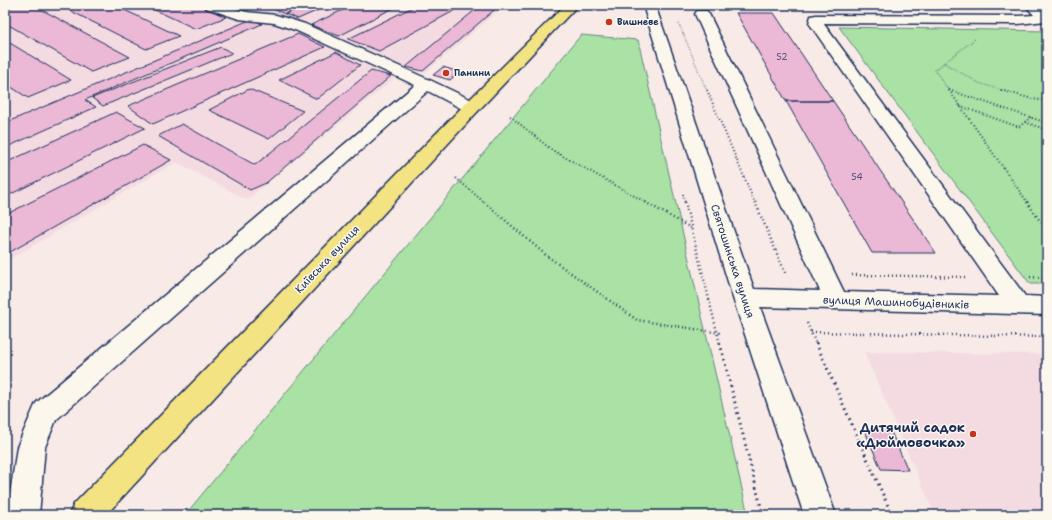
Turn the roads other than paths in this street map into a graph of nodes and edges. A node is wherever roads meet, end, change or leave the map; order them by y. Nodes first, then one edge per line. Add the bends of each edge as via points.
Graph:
1 (211, 5) edge
2 (572, 5) edge
3 (648, 5) edge
4 (874, 5) edge
5 (910, 5) edge
6 (1031, 5) edge
7 (1004, 9) dead end
8 (702, 14) dead end
9 (886, 18) junction
10 (924, 19) junction
11 (1018, 20) junction
12 (426, 84) junction
13 (472, 107) junction
14 (745, 298) junction
15 (836, 300) junction
16 (1018, 305) junction
17 (1047, 306) edge
18 (23, 515) edge
19 (85, 515) edge
20 (820, 515) edge

1 - 12 street via 244,16 276,19 300,27
2 - 13 main road, Київська вулиця
3 - 14 street, Святошинська вулиця
4 - 9 street
5 - 10 street
6 - 11 street via 1042,15 1041,18
7 - 11 street
8 - 15 street
9 - 10 street
9 - 16 street via 823,18 816,19 816,23
10 - 11 street
12 - 13 street
12 - 18 street via 46,412 31,447
13 - 19 main road, Київська вулиця
14 - 15 street, вулиця Машинобудівників
14 - 20 street, Святошинська вулиця
15 - 16 street, вулиця Машинобудівників
16 - 17 street, вулиця Машинобудівників

